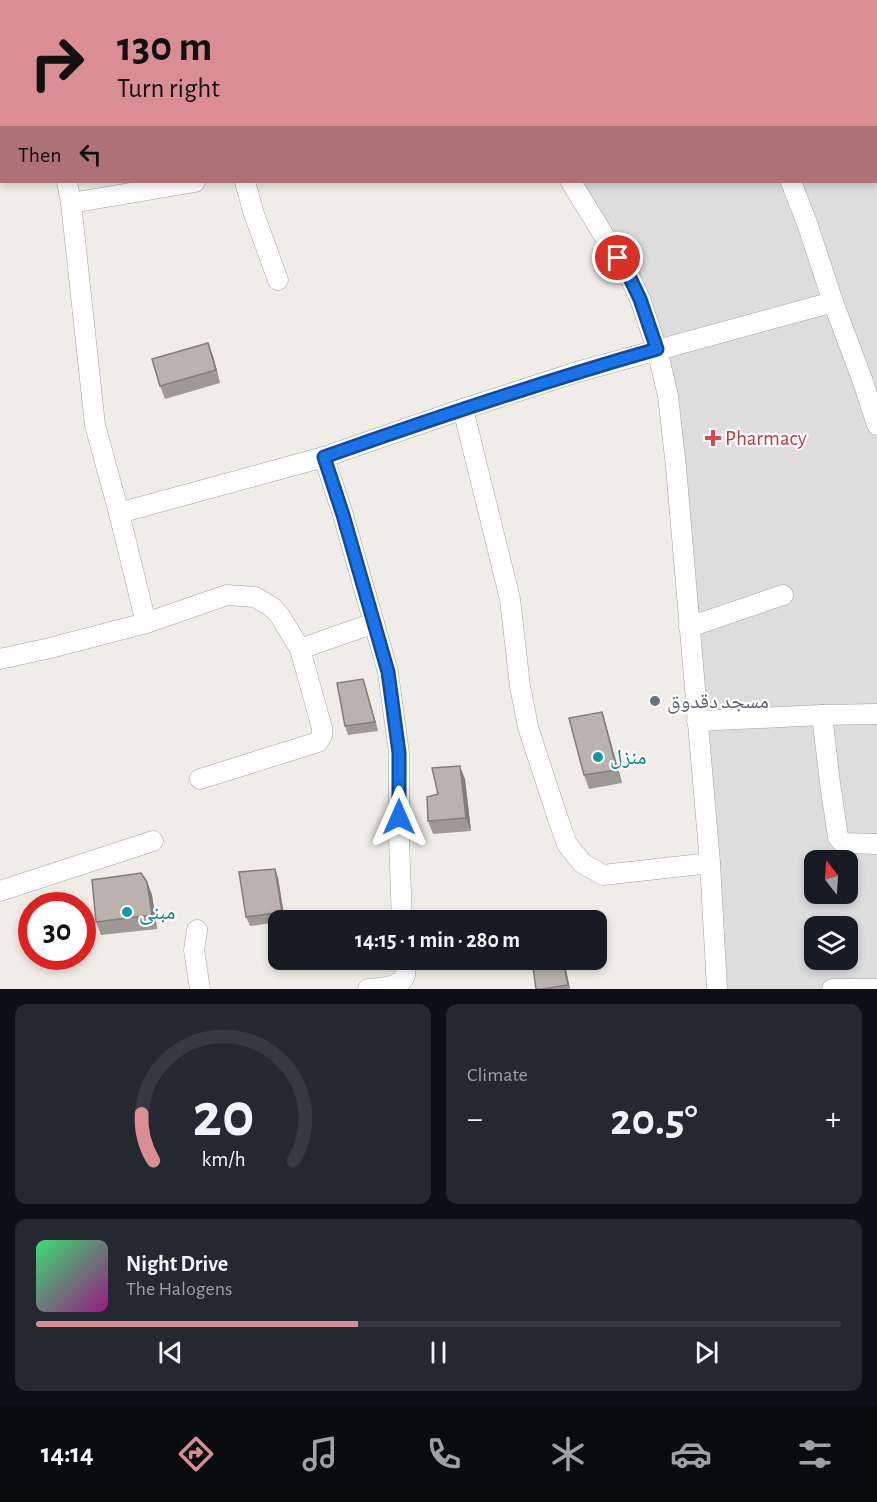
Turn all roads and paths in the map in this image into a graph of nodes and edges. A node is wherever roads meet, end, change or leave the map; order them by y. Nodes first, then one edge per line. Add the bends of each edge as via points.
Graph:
1 (67, 183) edge
2 (189, 183) edge
3 (245, 183) edge
4 (572, 183) edge
5 (791, 183) edge
6 (71, 203) junction
7 (278, 280) dead end
8 (833, 302) junction
9 (657, 349) junction
10 (463, 409) junction
11 (877, 425) edge
12 (324, 457) junction
13 (119, 513) junction
14 (783, 595) dead end
15 (146, 623) junction
16 (374, 623) junction
17 (689, 627) junction
18 (300, 649) junction
19 (0, 659) edge
20 (877, 714) edge
21 (822, 715) junction
22 (697, 721) junction
23 (200, 779) dead end
24 (153, 841) dead end
25 (877, 844) edge
26 (710, 863) junction
27 (0, 891) edge
28 (402, 910) edge
29 (197, 930) dead end
30 (405, 970) edge
31 (200, 989) edge
32 (368, 989) edge
33 (717, 989) edge
34 (832, 989) edge
35 (877, 989) edge

1 - 6 street
2 - 6 street
3 - 7 street
4 - 9 street via 630,278
5 - 8 street
6 - 13 street via 95,425
8 - 9 street
8 - 11 street
9 - 10 street
9 - 17 street via 668,396
10 - 12 street
10 - 26 street via 510,599 528,727 567,844 582,863 603,875
12 - 13 street
12 - 16 street
13 - 15 street
14 - 17 street
15 - 18 street via 227,595 255,597 280,616
15 - 19 street
16 - 18 street
16 - 28 street via 388,672 399,753
17 - 22 street
18 - 23 street via 322,728 318,742
20 - 21 street
21 - 22 street
21 - 25 street via 838,837 843,843
22 - 26 street
24 - 27 street
26 - 33 street
29 - 31 street via 194,950
30 - 32 street via 399,982
34 - 35 street

